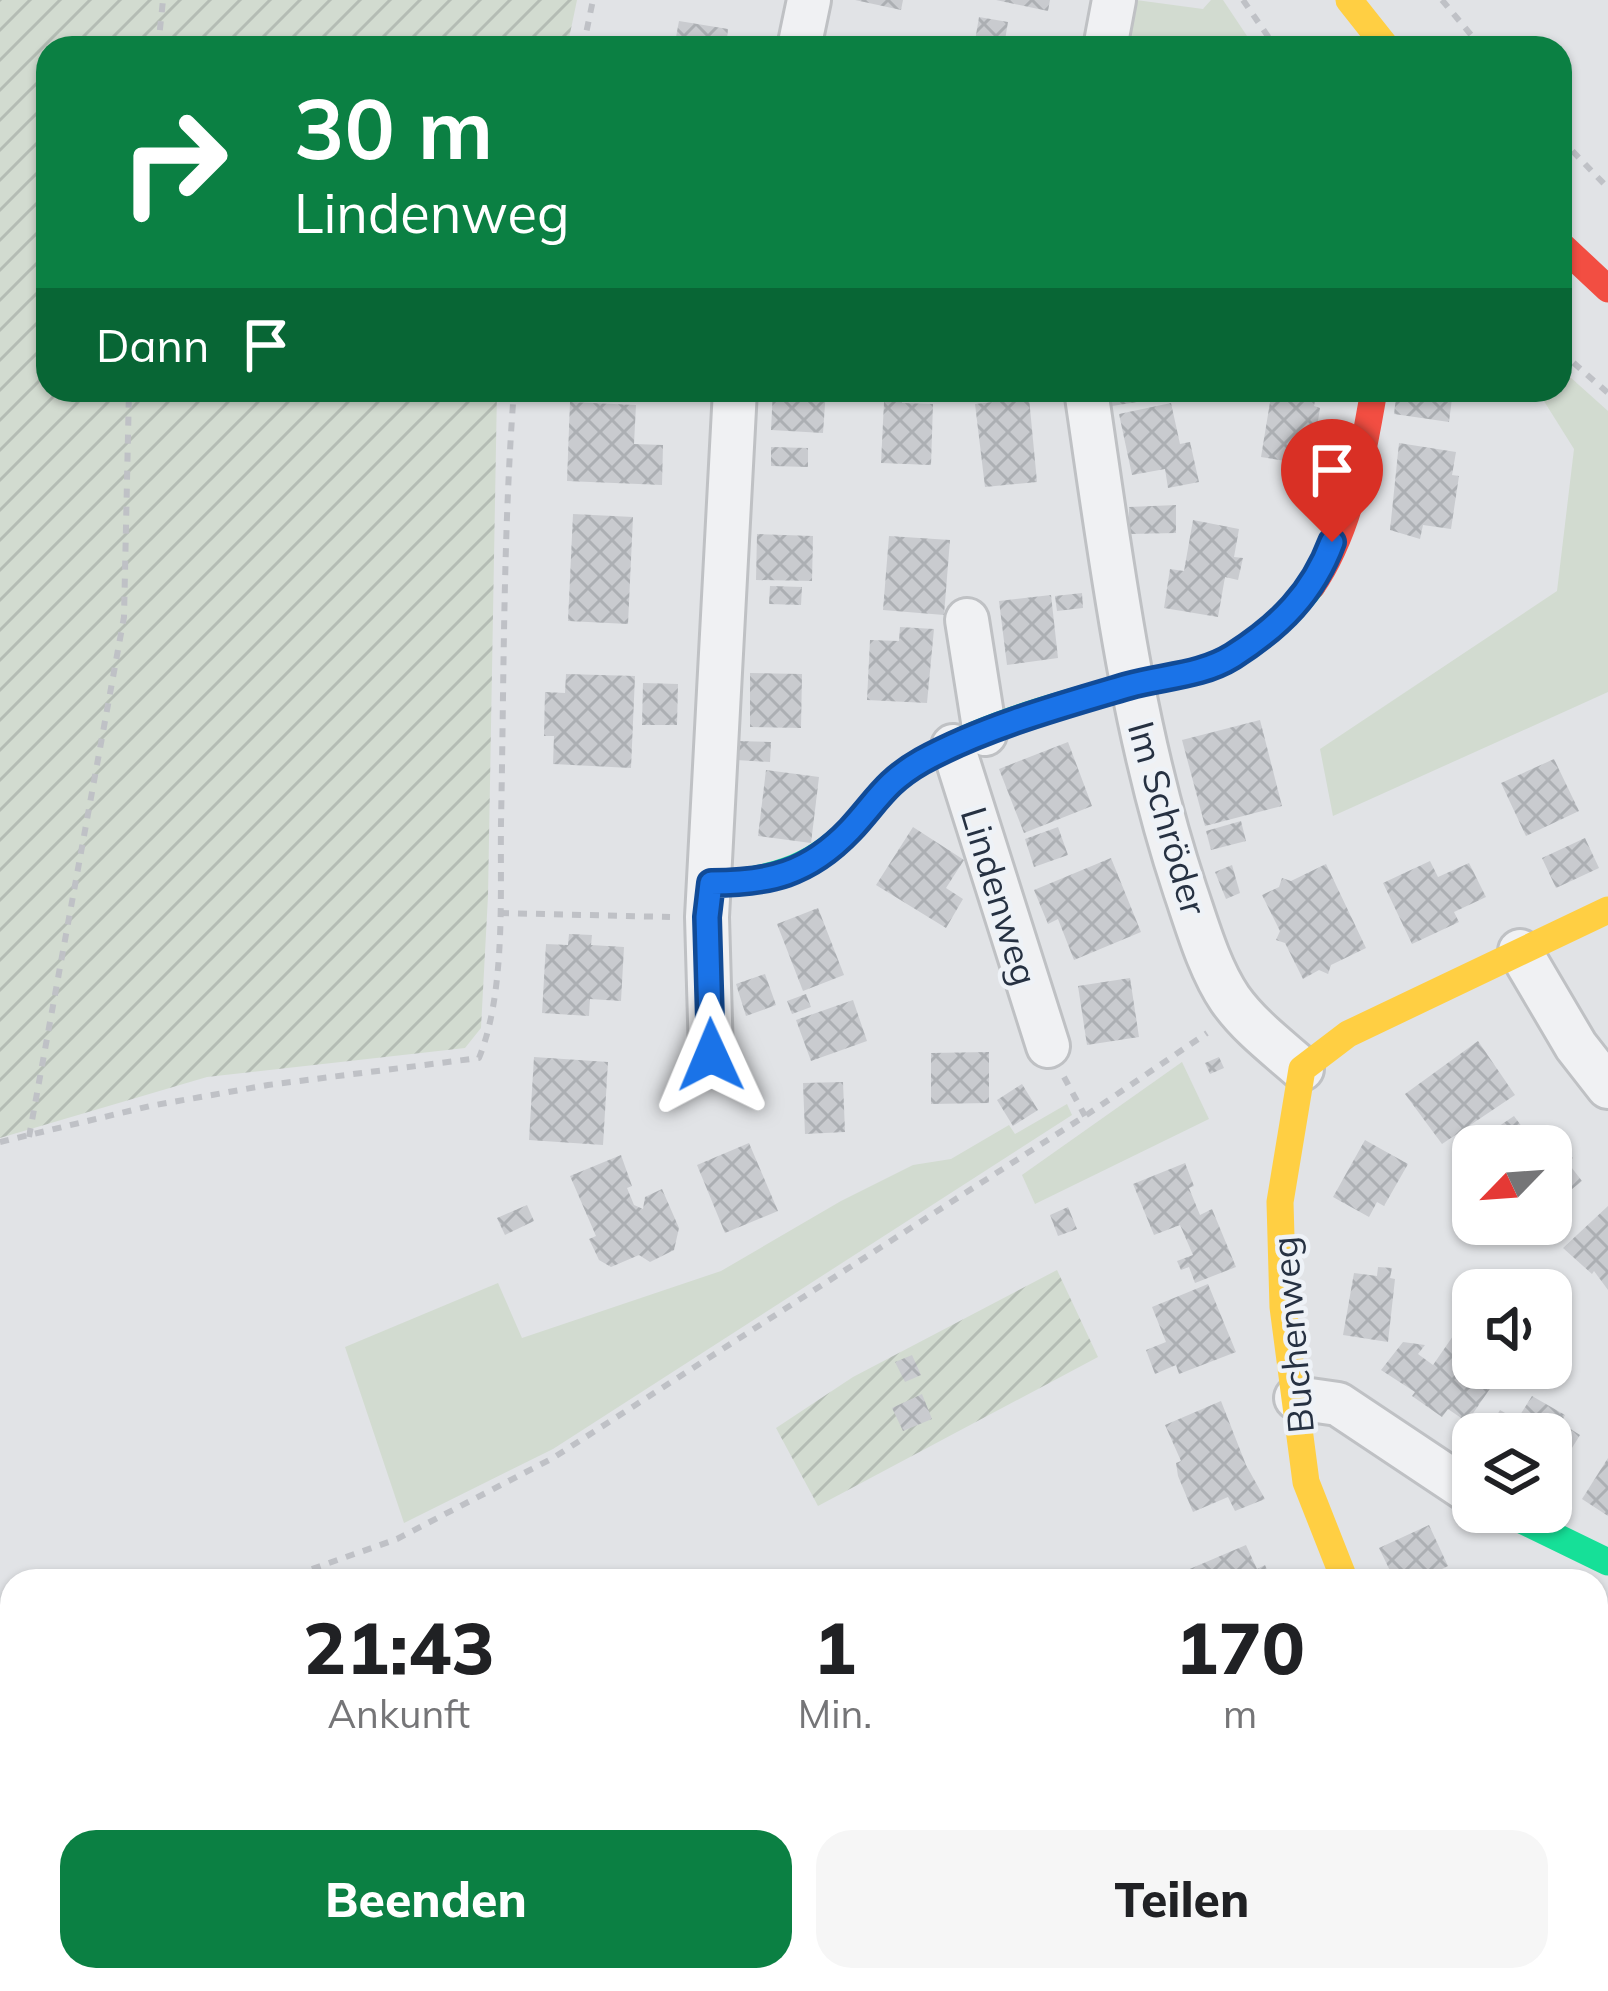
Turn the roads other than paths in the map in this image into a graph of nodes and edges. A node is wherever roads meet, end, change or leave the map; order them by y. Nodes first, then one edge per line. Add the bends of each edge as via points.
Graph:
1 (808, 0) edge
2 (1114, 0) edge
3 (1349, 0) edge
4 (801, 36) edge
5 (1107, 36) edge
6 (1378, 36) edge
7 (1572, 255) edge
8 (1608, 289) edge
9 (734, 402) edge
10 (1088, 402) edge
11 (1371, 402) edge
12 (967, 620) dead end
13 (1132, 685) junction
14 (969, 740) junction
15 (709, 900) junction
16 (1608, 910) edge
17 (1520, 951) junction
18 (1048, 1046) dead end
19 (711, 1055) dead end
20 (1302, 1069) junction
21 (1608, 1087) edge
22 (1295, 1398) junction
23 (1452, 1480) edge
24 (1548, 1533) edge
25 (1608, 1562) edge
26 (1340, 1569) edge

1 - 4 street
2 - 5 street
3 - 6 street
7 - 8 street
9 - 15 street
10 - 13 street, Im Schröder
11 - 13 street via 1318,579 1232,656
12 - 14 street, Lindenweg
13 - 14 street
13 - 20 street, Im Schröder via 1161,818 1227,995
14 - 15 street via 884,786 818,859
14 - 18 street, Lindenweg
15 - 19 street
16 - 17 street
17 - 20 street via 1348,1034
17 - 21 street
20 - 22 street, Buchenweg via 1280,1202
22 - 23 street via 1338,1404
22 - 26 street, Buchenweg via 1306,1482
24 - 25 street

